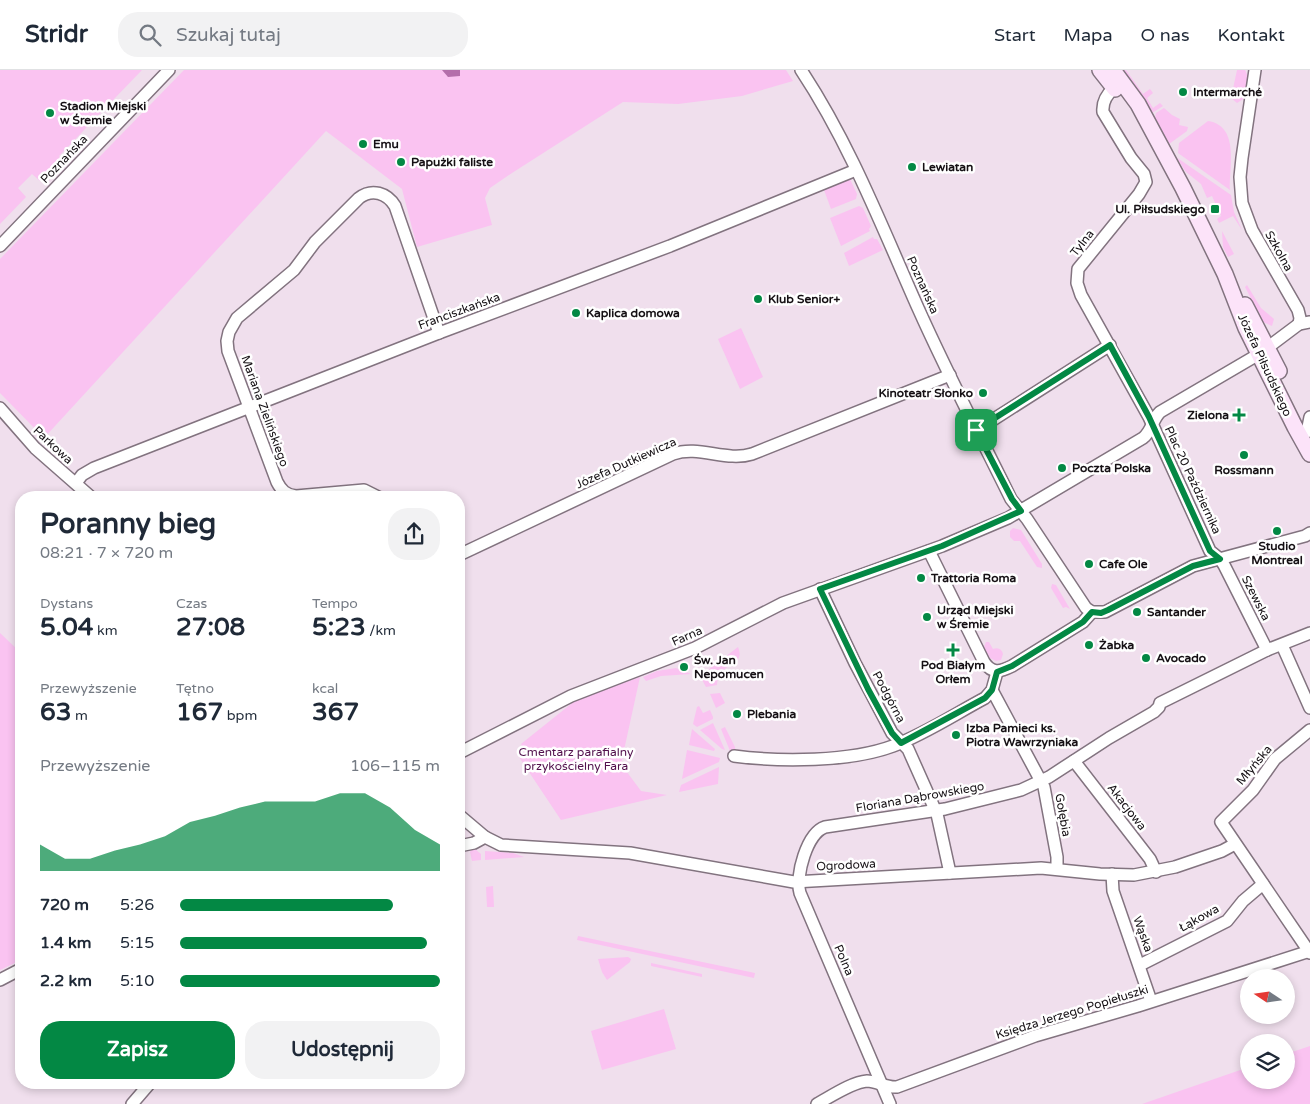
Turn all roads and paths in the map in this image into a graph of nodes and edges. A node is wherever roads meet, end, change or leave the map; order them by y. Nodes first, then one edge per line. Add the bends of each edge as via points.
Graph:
1 (169, 70) edge
2 (801, 70) edge
3 (1100, 70) edge
4 (1113, 70) edge
5 (1255, 70) edge
6 (1114, 88) junction
7 (1166, 158) junction
8 (856, 170) junction
9 (0, 246) edge
10 (1304, 323) edge
11 (439, 333) junction
12 (1110, 345) junction
13 (1264, 351) junction
14 (950, 375) junction
15 (0, 408) edge
16 (249, 408) junction
17 (1152, 425) junction
18 (1309, 428) edge
19 (976, 430) junction
20 (1310, 454) edge
21 (76, 483) junction
22 (85, 491) edge
23 (284, 491) edge
24 (353, 491) edge
25 (366, 491) edge
26 (1021, 511) junction
27 (1308, 536) edge
28 (929, 551) junction
29 (465, 552) edge
30 (1220, 559) junction
31 (820, 589) junction
32 (1092, 612) junction
33 (1310, 633) edge
34 (1282, 645) junction
35 (1267, 650) junction
36 (997, 672) junction
37 (992, 690) junction
38 (1310, 708) edge
39 (1310, 730) edge
40 (901, 743) junction
41 (465, 749) edge
42 (734, 756) dead end
43 (1074, 760) junction
44 (1041, 781) junction
45 (935, 810) junction
46 (465, 820) edge
47 (485, 837) junction
48 (1235, 844) junction
49 (465, 845) edge
50 (1057, 869) junction
51 (1156, 872) junction
52 (950, 873) junction
53 (1112, 874) junction
54 (798, 882) junction
55 (1263, 884) junction
56 (1309, 952) edge
57 (1140, 965) junction
58 (15, 972) edge
59 (0, 980) edge
60 (1151, 1002) junction
61 (882, 1084) junction
62 (145, 1089) edge
63 (132, 1104) edge
64 (817, 1104) edge
65 (890, 1104) edge

1 - 9 street, Poznańska
2 - 8 street, Poznańska via 821,101
3 - 6 street, Józefa Piłsudskiego
4 - 7 street, Józefa Piłsudskiego via 1138,104
5 - 10 street, Szkolna via 1243,145 1242,203 1252,230
6 - 7 street, Józefa Piłsudskiego
6 - 12 street, Tylna via 1105,98 1104,112 1146,182 1081,266 1076,278 1081,295
7 - 13 street, Józefa Piłsudskiego via 1225,274 1246,328
8 - 11 street, Franciszkańska
8 - 14 street, Poznańska
10 - 13 street, Szkolna via 1283,334
11 - 16 street, Franciszkańska
11 - 16 street, Mariana Zielińskiego via 395,206 382,194 368,193 315,242 294,270 231,327 228,351
12 - 17 street, Tylna
12 - 19 street
13 - 17 street, Szkolna via 1160,412
13 - 18 street, Józefa Piłsudskiego
13 - 20 street, Józefa Piłsudskiego via 1294,427
14 - 19 street, Poznańska
14 - 29 street, Józefa Dutkiewicza via 752,454 736,456 687,451 673,454
15 - 21 street, Parkowa via 29,442
16 - 21 street, Franciszkańska via 89,470
16 - 23 street, Mariana Zielińskiego via 277,482
17 - 26 street, Plac 20 Października via 1143,438
17 - 30 street, Plac 20 Października via 1210,551
19 - 26 street, Poznańska
21 - 22 street, Parkowa
24 - 25 street, Mariana Zielińskiego
26 - 28 street, Plac 20 Października
26 - 32 street via 1083,604
27 - 30 street
28 - 31 street, Farna
28 - 36 street via 984,662
30 - 32 street via 1193,566 1101,613
30 - 35 street, Szewska
31 - 40 street, Podgórna via 868,689
31 - 41 street, Farna via 776,606 686,652 571,696
32 - 36 street via 1077,626
33 - 34 street, Floriana Dąbrowskiego
34 - 35 street, Floriana Dąbrowskiego
34 - 38 street
35 - 43 street, Floriana Dąbrowskiego via 1160,703 1154,712
36 - 37 street
37 - 40 street via 985,698
37 - 44 street, Gołębia
39 - 48 street, Młyńska via 1275,759 1253,790 1221,822
40 - 42 street via 876,751 822,759
40 - 45 street, Podgórna via 908,749
43 - 44 street, Floriana Dąbrowskiego
43 - 51 street, Akacjowa via 1150,859
44 - 45 street, Floriana Dąbrowskiego via 996,797
44 - 50 street, Gołębia via 1046,793
45 - 52 street, Podgórna
45 - 54 street, Floriana Dąbrowskiego via 821,828 809,843
46 - 47 street
47 - 49 street
47 - 54 street, Ogrodowa via 501,845 630,853
48 - 51 street, Ogrodowa
48 - 55 street
50 - 52 street, Ogrodowa
50 - 53 street, Ogrodowa
51 - 53 street, Ogrodowa
52 - 54 street, Ogrodowa
53 - 57 street, Wąska via 1113,891
54 - 61 street, Polna
55 - 56 street
55 - 57 street, Łąkowa via 1227,921
56 - 60 street, Księdza Jerzego Popiełuszki
57 - 60 street, Wąska
58 - 59 street
60 - 61 street, Księdza Jerzego Popiełuszki via 1035,1036 897,1087
61 - 64 street, Księdza Jerzego Popiełuszki via 863,1081
61 - 65 street, Polna
62 - 63 street

